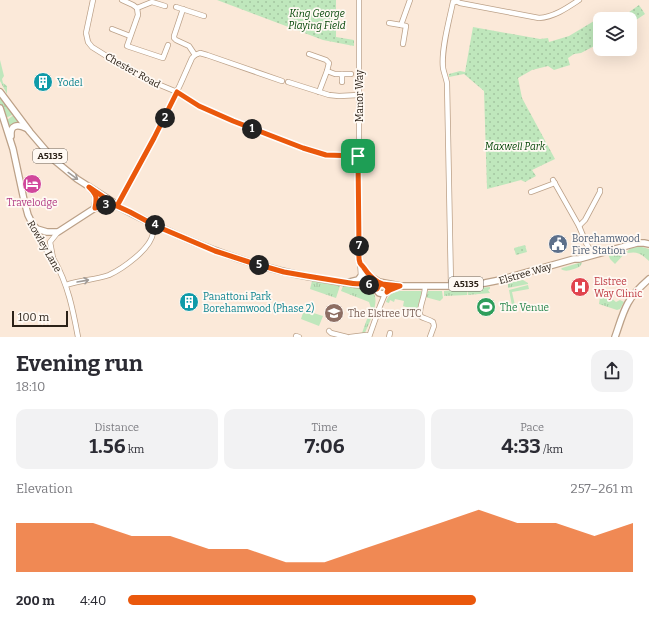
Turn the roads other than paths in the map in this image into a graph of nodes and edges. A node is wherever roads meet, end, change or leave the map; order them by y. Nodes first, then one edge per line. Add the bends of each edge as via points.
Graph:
1 (93, 0) edge
2 (122, 0) edge
3 (359, 0) edge
4 (410, 0) edge
5 (579, 0) edge
6 (454, 1) edge
7 (165, 6) dead end
8 (176, 6) dead end
9 (137, 8) junction
10 (183, 9) junction
11 (204, 16) dead end
12 (389, 23) dead end
13 (401, 25) junction
14 (112, 30) dead end
15 (130, 36) junction
16 (403, 44) dead end
17 (168, 45) dead end
18 (308, 54) dead end
19 (196, 55) junction
20 (327, 71) junction
21 (342, 74) junction
22 (351, 74) dead end
23 (282, 81) dead end
24 (288, 82) dead end
25 (342, 82) dead end
26 (0, 92) edge
27 (177, 92) junction
28 (319, 92) junction
29 (359, 95) junction
30 (0, 108) edge
31 (28, 129) junction
32 (11, 139) junction
33 (358, 156) junction
34 (89, 187) junction
35 (600, 190) dead end
36 (531, 192) dead end
37 (117, 206) junction
38 (95, 208) junction
39 (151, 223) junction
40 (33, 225) junction
41 (579, 226) junction
42 (58, 232) junction
43 (649, 239) edge
44 (586, 243) junction
45 (649, 244) edge
46 (594, 251) junction
47 (587, 255) junction
48 (53, 258) junction
49 (361, 264) junction
50 (369, 276) junction
51 (361, 277) junction
52 (649, 279) edge
53 (350, 283) junction
54 (365, 284) junction
55 (383, 284) junction
56 (66, 285) junction
57 (400, 286) junction
58 (451, 286) junction
59 (425, 287) junction
60 (382, 292) junction
61 (330, 334) edge
62 (369, 336) edge
63 (78, 337) edge
64 (346, 337) edge
65 (350, 337) edge
66 (430, 337) edge
67 (615, 337) edge

1 - 27 street, Chester Road via 86,33 92,47 148,80
2 - 9 street
3 - 29 street, Manor Way
4 - 13 street
5 - 6 street via 556,14 539,18
6 - 58 street via 443,59 447,83
7 - 9 street via 152,2
8 - 10 street
9 - 15 street via 138,15
10 - 11 street
10 - 19 street via 174,38 189,46
12 - 13 street
13 - 16 street via 406,26
14 - 15 street
15 - 17 street via 127,46 163,58
18 - 20 street via 328,62
19 - 23 street via 207,55
19 - 27 street via 192,58
20 - 21 street
20 - 28 street
21 - 22 street
21 - 25 street
24 - 28 street
26 - 31 main road, A5135
27 - 33 street, Chester Road via 199,106 303,148 326,155
27 - 37 street
28 - 29 street via 339,96
29 - 33 street, Manor Way
30 - 32 main road, Rowley Lane
31 - 32 main road via 13,127
31 -> 34 main road, A5135 via 57,163
32 - 40 main road, Rowley Lane via 24,200
33 - 49 street, Manor Way
34 - 37 main road, A5135
34 - 38 main road via 96,196
35 - 41 street via 585,220
36 - 41 street via 554,182
37 - 38 main road
37 - 39 main road, A5135
38 - 42 main road
39 - 53 main road, A5135 via 205,247 249,262 301,275
56 -> 39 street via 110,274 124,266 150,242 153,232
40 - 42 main road via 44,232
40 - 48 street, Rowley Lane
41 - 44 street
42 - 48 street via 50,242
43 - 46 main road, Elstree Way / A5135
44 - 46 street
44 - 47 street
45 - 47 main road, Elstree Way / A5135 via 637,243
46 - 47 main road, Elstree Way / A5135
47 - 58 main road, Elstree Way / A5135 via 500,280
48 - 56 street, Rowley Lane
49 - 50 street, Manor Way
49 - 51 street, Manor Way
50 - 51 main road via 364,274
50 - 54 main road via 370,281
50 - 55 main road, Elstree Way / A5135
51 - 53 main road
51 - 54 main road via 361,282
52 - 67 main road via 628,302
53 - 54 main road, A5135
54 - 60 main road, A5135
55 - 57 main road, Elstree Way / A5135
55 - 60 main road via 379,285
55 - 60 main road via 388,289
56 - 63 street, Rowley Lane
57 - 59 main road, Elstree Way / A5135
57 - 60 main road, Elstree Way / A5135
58 - 59 main road, Elstree Way / A5135
59 - 66 street via 419,312 422,318 434,322
60 - 62 street via 380,306
61 - 64 street
62 - 65 street

